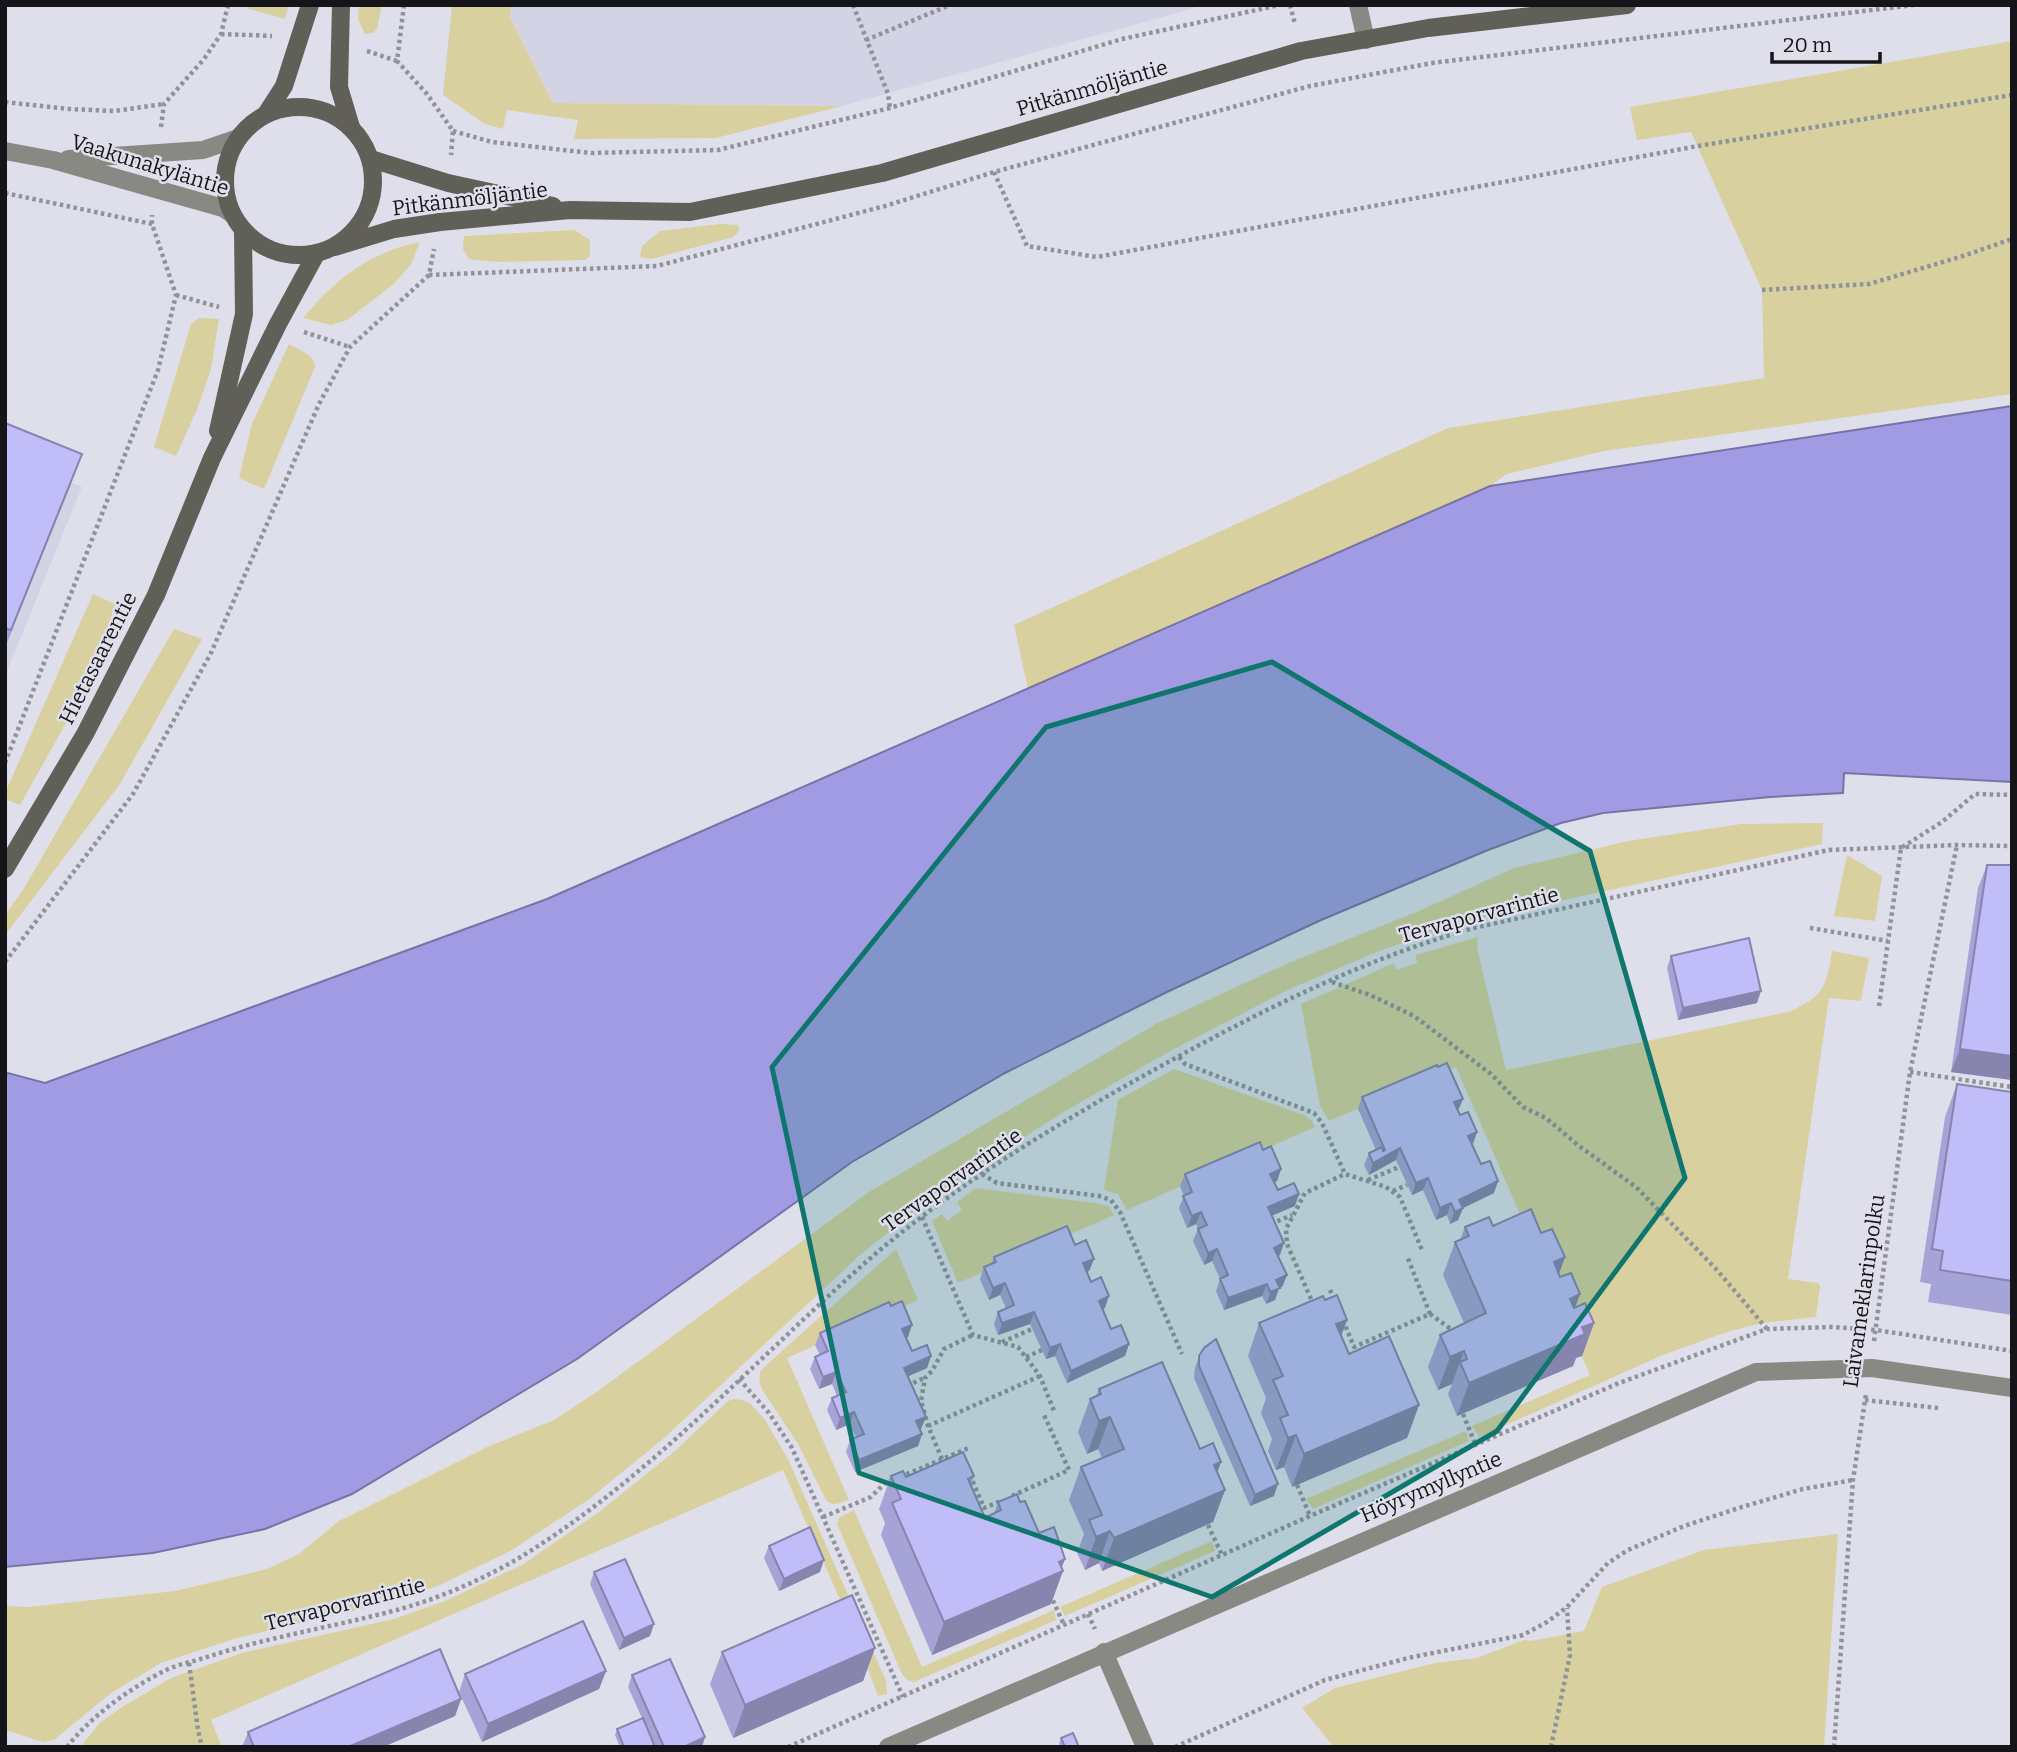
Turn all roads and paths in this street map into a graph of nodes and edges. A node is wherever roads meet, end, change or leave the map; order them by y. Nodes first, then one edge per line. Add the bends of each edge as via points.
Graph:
1 (228, 5) edge
2 (310, 5) edge
3 (341, 5) edge
4 (853, 5) edge
5 (950, 5) edge
6 (1280, 5) edge
7 (1358, 5) edge
8 (1628, 5) edge
9 (1914, 5) edge
10 (866, 40) junction
11 (1366, 40) junction
12 (2012, 95) edge
13 (5, 102) edge
14 (890, 108) junction
15 (266, 114) junction
16 (351, 127) junction
17 (453, 131) dead end
18 (238, 138) junction
19 (5, 151) edge
20 (371, 159) junction
21 (53, 160) junction
22 (994, 173) junction
23 (151, 187) junction
24 (5, 193) edge
25 (570, 209) junction
26 (232, 214) junction
27 (152, 224) junction
28 (243, 231) junction
29 (2012, 239) edge
30 (335, 247) junction
31 (316, 254) junction
32 (429, 275) dead end
33 (1762, 290) dead end
34 (350, 347) dead end
35 (212, 458) junction
36 (5, 763) edge
37 (2012, 795) edge
38 (1957, 845) junction
39 (2012, 846) edge
40 (1901, 848) junction
41 (5, 869) edge
42 (1810, 928) dead end
43 (1888, 941) junction
44 (5, 962) edge
45 (1331, 982) junction
46 (1879, 1006) dead end
47 (1179, 1056) junction
48 (1910, 1072) junction
49 (2012, 1087) edge
50 (1399, 1167) edge
51 (981, 1174) junction
52 (1345, 1174) junction
53 (1367, 1181) junction
54 (1407, 1185) edge
55 (1392, 1191) junction
56 (1293, 1214) junction
57 (922, 1217) junction
58 (1267, 1226) edge
59 (1287, 1244) junction
60 (1277, 1249) edge
61 (1422, 1250) dead end
62 (1408, 1256) dead end
63 (1330, 1290) dead end
64 (1311, 1299) edge
65 (1335, 1301) edge
66 (1340, 1313) edge
67 (1430, 1314) junction
68 (1032, 1329) edge
69 (1767, 1329) junction
70 (1875, 1330) junction
71 (1456, 1333) edge
72 (973, 1335) junction
73 (1001, 1343) junction
74 (1354, 1347) junction
75 (1042, 1350) edge
76 (2012, 1351) edge
77 (1182, 1354) dead end
78 (1347, 1354) edge
79 (1026, 1357) junction
80 (1872, 1368) junction
81 (1040, 1376) junction
82 (925, 1378) junction
83 (739, 1379) junction
84 (904, 1388) edge
85 (2012, 1388) edge
86 (1865, 1400) junction
87 (1951, 1410) dead end
88 (1054, 1411) dead end
89 (1463, 1414) edge
90 (1044, 1415) dead end
91 (928, 1426) junction
92 (1476, 1446) junction
93 (971, 1447) dead end
94 (960, 1452) junction
95 (942, 1459) junction
96 (1069, 1471) junction
97 (1077, 1471) dead end
98 (1853, 1480) junction
99 (1297, 1485) edge
100 (984, 1508) junction
101 (981, 1514) edge
102 (1310, 1516) junction
103 (823, 1517) junction
104 (1208, 1525) edge
105 (1222, 1555) junction
106 (1050, 1593) edge
107 (1567, 1607) junction
108 (1064, 1625) junction
109 (1104, 1652) junction
110 (189, 1663) junction
111 (903, 1697) junction
112 (66, 1747) edge
113 (202, 1747) edge
114 (788, 1747) edge
115 (888, 1747) edge
116 (1144, 1747) edge
117 (1175, 1747) edge
118 (1551, 1747) edge
119 (1833, 1747) edge

1 - 13 path via 221,34 164,104 114,111
2 - 15 street via 284,86
3 - 16 street via 339,87
4 - 10 path
5 - 10 path
6 - 14 path via 1122,39
7 - 11 street
8 - 11 street, Pitkänmöljäntie via 1428,28
9 - 22 path via 1432,63 1310,86
10 - 14 path
11 - 25 street, Pitkänmöljäntie via 1301,51 882,173 690,212
12 - 22 path via 1698,146 1097,257 1027,246
14 - 17 path via 718,150 591,153 492,142
15 - 16 street via 302,106 336,116
15 - 18 street
16 - 20 street
18 - 21 street, Vaakunakyläntie via 203,150
18 - 26 street via 225,176
19 - 21 street, Vaakunakyläntie
20 - 25 street, Pitkänmöljäntie via 448,183
20 - 30 street via 372,200 364,219
21 - 23 street, Vaakunakyläntie
22 - 32 path via 657,266
23 - 26 street, Vaakunakyläntie
23 - 27 path
24 - 27 path
25 - 30 street, Pitkänmöljäntie via 394,229
26 - 28 street
27 - 36 path via 176,295 158,370
28 - 31 street via 276,252
28 - 35 street, Hietasaarentie via 244,313
29 - 33 path via 1869,284
30 - 31 street
31 - 35 street, Hietasaarentie
34 - 44 path via 319,404 211,653 133,794
35 - 41 street, Hietasaarentie via 156,595 85,734
37 - 40 path via 1975,794
38 - 39 path, Tervaporvarintie
38 - 40 path, Tervaporvarintie
38 - 48 path, Laivameklarinpolku
40 - 43 path
40 - 45 path, Tervaporvarintie via 1829,850 1474,928 1396,953
42 - 43 path
43 - 46 path
45 - 47 path, Tervaporvarintie
45 - 69 path via 1414,1016 1492,1074 1523,1107 1546,1118 1636,1187
47 - 51 path, Tervaporvarintie
47 - 52 path via 1185,1064 1314,1113
48 - 49 path
48 - 70 path, Laivameklarinpolku
50 - 53 path
51 - 57 path, Tervaporvarintie
51 - 77 path via 997,1183 1111,1200
52 - 53 path
52 - 56 path via 1304,1193
53 - 55 path
54 - 55 path
55 - 61 path via 1400,1197
56 - 58 path
56 - 59 path via 1286,1229
57 - 72 path
57 - 83 path, Tervaporvarintie
59 - 60 path
59 - 64 path
62 - 67 path
63 - 65 path
66 - 74 path
67 - 71 path
67 - 74 path
68 - 73 path
69 - 70 path
69 - 92 path via 1619,1383
70 - 76 path
70 - 80 path, Laivameklarinpolku
72 - 73 path
72 - 82 path via 944,1349
73 - 79 path via 1018,1347
74 - 78 path
75 - 79 path
79 - 81 path
80 - 85 street, Höyrymyllyntie
80 - 86 path, Laivameklarinpolku
80 - 109 street, Höyrymyllyntie via 1756,1373
81 - 88 path
81 - 91 path
82 - 84 path
82 - 91 path via 921,1401
83 - 103 path via 792,1448
83 - 110 path, Tervaporvarintie via 669,1445 594,1506 517,1558 443,1595
86 - 87 path
86 - 98 path, Laivameklarinpolku
89 - 92 path
90 - 96 path
91 - 95 path
92 - 102 path
93 - 94 path
94 - 95 path
94 - 100 path
95 - 103 path
96 - 97 path
96 - 100 path
98 - 107 path via 1742,1507 1628,1550 1608,1563
98 - 119 path, Laivameklarinpolku
99 - 102 path
100 - 101 path
102 - 105 path
103 - 111 path
104 - 105 path
105 - 108 path
106 - 108 path
107 - 117 path via 1524,1635 1325,1680
107 - 118 path via 1570,1655
108 - 111 path
109 - 115 street, Höyrymyllyntie
109 - 116 street
110 - 112 path, Tervaporvarintie via 166,1670 117,1701
110 - 113 path
111 - 114 path

